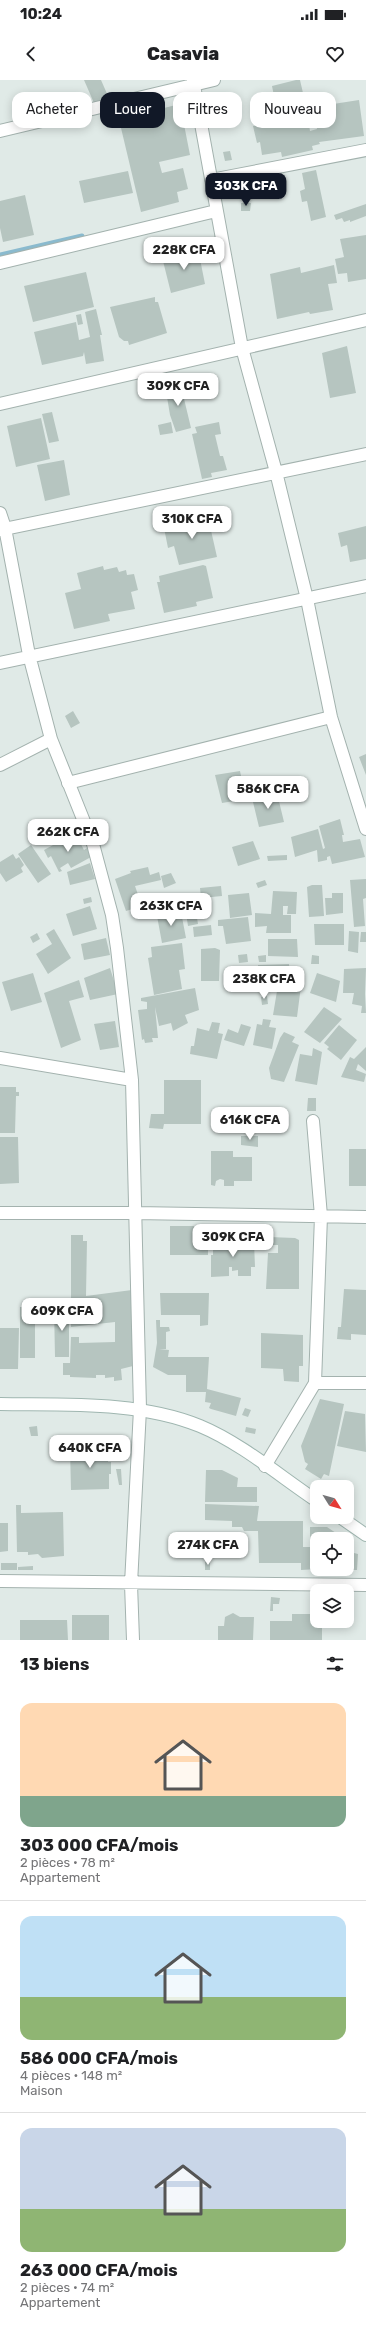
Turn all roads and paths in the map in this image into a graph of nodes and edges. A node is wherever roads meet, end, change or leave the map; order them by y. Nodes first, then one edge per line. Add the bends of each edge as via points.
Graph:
1 (214, 80) edge
2 (193, 82) edge
3 (0, 131) edge
4 (366, 150) edge
5 (211, 180) junction
6 (216, 211) junction
7 (0, 263) edge
8 (366, 320) edge
9 (242, 348) junction
10 (0, 404) edge
11 (366, 454) edge
12 (276, 472) junction
13 (0, 513) edge
14 (2, 529) edge
15 (366, 586) edge
16 (307, 600) junction
17 (29, 655) junction
18 (0, 663) edge
19 (331, 717) junction
20 (50, 739) junction
21 (0, 766) edge
22 (68, 782) junction
23 (366, 829) edge
24 (0, 1058) edge
25 (132, 1080) junction
26 (313, 1121) dead end
27 (0, 1213) edge
28 (135, 1213) junction
29 (321, 1216) junction
30 (366, 1217) edge
31 (315, 1383) junction
32 (366, 1383) edge
33 (0, 1404) edge
34 (140, 1409) junction
35 (266, 1466) junction
36 (310, 1497) edge
37 (350, 1524) edge
38 (366, 1535) edge
39 (0, 1581) edge
40 (131, 1584) junction
41 (366, 1585) edge
42 (132, 1640) edge

1 - 2 street
2 - 3 street
2 - 5 street
4 - 5 street
5 - 6 street
6 - 7 street
6 - 9 street
8 - 9 street
9 - 10 street
9 - 12 street
11 - 12 street
12 - 14 street
12 - 16 street
13 - 14 street
14 - 17 street
15 - 16 street
16 - 17 street
16 - 19 street
17 - 18 street
17 - 20 street
19 - 22 street
19 - 23 street
20 - 21 street
20 - 22 street
22 - 25 street via 93,844 112,915
24 - 25 street
25 - 28 street
26 - 29 street
27 - 28 street
28 - 29 street
28 - 34 street
29 - 30 street
29 - 31 street
31 - 32 street
31 - 35 street
33 - 34 street
34 - 35 street via 174,1416 202,1427
34 - 40 street
35 - 36 street
37 - 38 street
39 - 40 street
40 - 41 street
40 - 42 street

